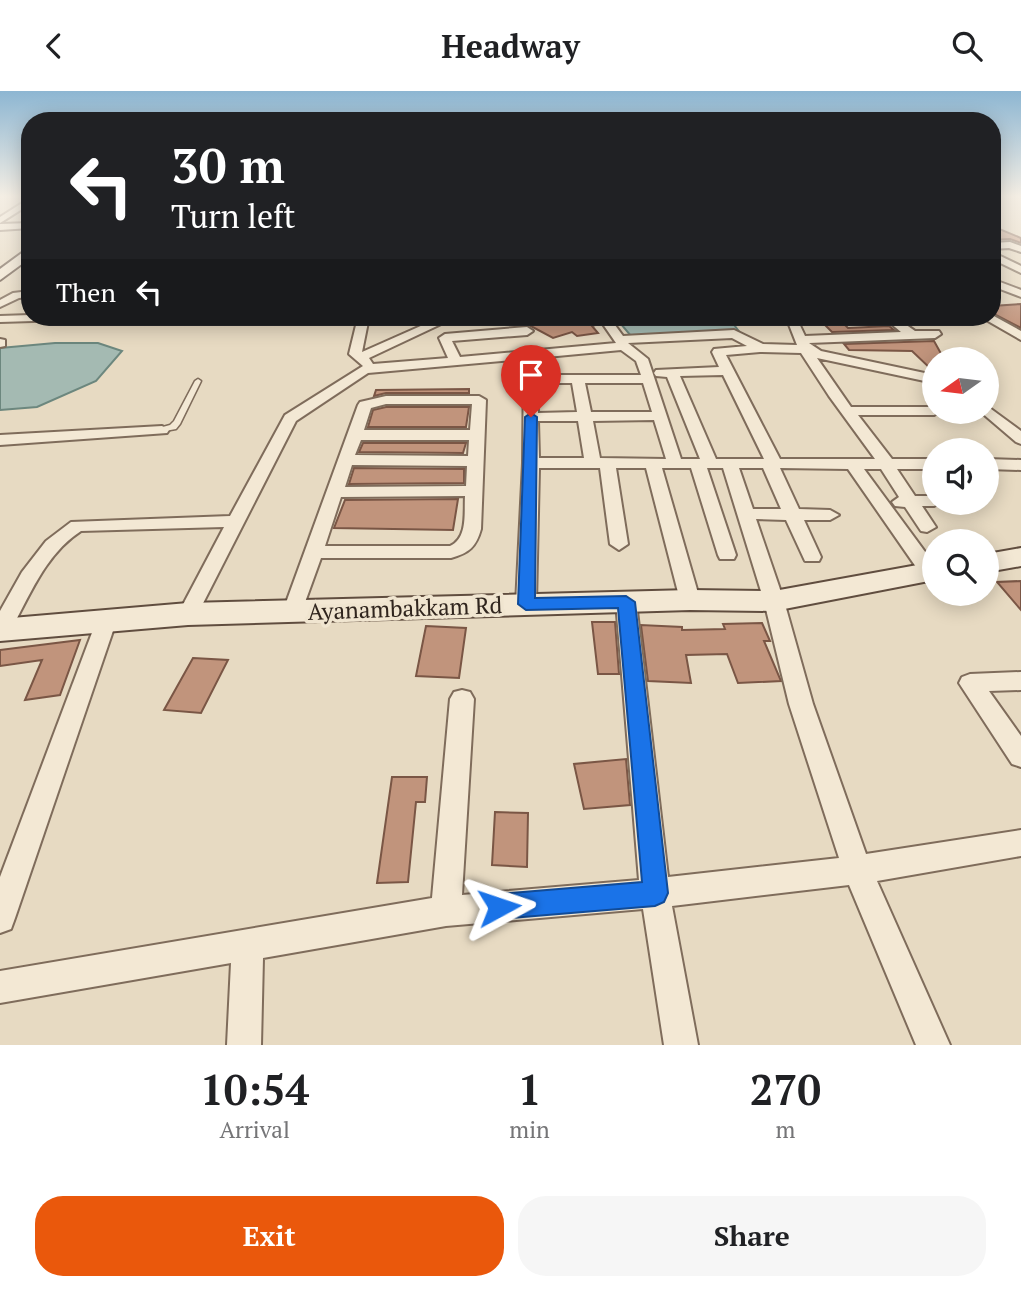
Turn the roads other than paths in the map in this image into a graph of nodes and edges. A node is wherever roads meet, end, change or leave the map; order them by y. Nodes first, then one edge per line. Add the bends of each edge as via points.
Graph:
1 (1004, 242) edge
2 (1010, 244) junction
3 (1001, 245) edge
4 (1021, 249) edge
5 (21, 258) edge
6 (1001, 259) edge
7 (1021, 269) edge
8 (0, 276) edge
9 (1001, 285) edge
10 (1021, 285) edge
11 (1001, 287) edge
12 (1021, 293) edge
13 (21, 295) edge
14 (0, 304) edge
15 (21, 318) edge
16 (0, 319) edge
17 (1001, 325) edge
18 (361, 326) edge
19 (428, 326) edge
20 (609, 326) edge
21 (795, 326) edge
22 (900, 326) edge
23 (527, 331) dead end
24 (935, 334) dead end
25 (912, 335) junction
26 (1021, 337) edge
27 (622, 343) junction
28 (802, 344) junction
29 (761, 348) junction
30 (530, 354) junction
31 (360, 358) junction
32 (456, 361) junction
33 (374, 368) junction
34 (727, 371) junction
35 (672, 372) junction
36 (647, 376) junction
37 (922, 376) edge
38 (531, 379) junction
39 (578, 379) junction
40 (198, 381) dead end
41 (849, 411) junction
42 (922, 411) edge
43 (586, 416) junction
44 (660, 416) junction
45 (531, 417) junction
46 (999, 421) edge
47 (162, 430) joint
48 (353, 435) junction
49 (477, 435) junction
50 (1021, 439) edge
51 (0, 440) edge
52 (344, 460) junction
53 (475, 461) junction
54 (531, 463) junction
55 (600, 463) junction
56 (675, 463) junction
57 (712, 463) junction
58 (771, 463) junction
59 (852, 463) junction
60 (653, 464) junction
61 (886, 464) junction
62 (922, 464) edge
63 (999, 464) edge
64 (1021, 464) edge
65 (474, 491) junction
66 (334, 492) junction
67 (909, 501) junction
68 (922, 501) edge
69 (879, 502) junction
70 (747, 514) junction
71 (793, 515) junction
72 (830, 515) dead end
73 (236, 521) junction
74 (928, 527) dead end
75 (619, 544) dead end
76 (313, 552) junction
77 (727, 555) dead end
78 (812, 557) dead end
79 (1021, 557) edge
80 (922, 559) edge
81 (999, 561) edge
82 (922, 574) edge
83 (690, 600) junction
84 (774, 601) junction
85 (626, 602) junction
86 (526, 604) junction
87 (293, 611) junction
88 (188, 614) junction
89 (106, 622) junction
90 (0, 630) edge
91 (1021, 681) edge
92 (462, 699) dead end
93 (1021, 756) edge
94 (1021, 843) edge
95 (857, 870) junction
96 (655, 893) junction
97 (446, 911) junction
98 (0, 918) edge
99 (248, 946) junction
100 (0, 986) edge
101 (244, 1045) edge
102 (681, 1045) edge
103 (933, 1045) edge

1 - 2 street
2 - 3 street
2 - 4 street
5 - 8 street
6 - 7 street
9 - 10 street
11 - 12 street
13 - 14 street
15 - 16 street
17 - 26 street
18 - 31 street via 355,354
19 - 31 street
20 - 27 street
21 - 28 street
22 - 25 street
23 - 32 street via 445,338
24 - 25 street
25 - 28 street
27 - 29 street via 734,334
27 - 30 street
27 - 36 street via 642,359
28 - 29 street
28 - 37 street via 817,354
28 - 41 street
29 - 34 street via 718,352
30 - 32 street
30 - 38 street
31 - 33 street
32 - 33 street
33 - 73 street via 365,369 290,418
34 - 35 street
34 - 58 street
35 - 36 street
35 - 57 street
36 - 39 street
36 - 44 street
38 - 39 street
38 - 45 street
39 - 43 street
40 - 47 lane via 177,422
41 - 42 street
41 - 61 street
43 - 44 street
43 - 45 street
43 - 55 street
44 - 56 street
45 - 54 street
46 - 50 street
47 - 51 street
48 - 49 street
48 - 49 street via 365,405 376,401 479,400
48 - 52 street
49 - 53 street
52 - 53 street
52 - 66 street
53 - 65 street
54 - 55 street
54 - 86 street
55 - 60 street
55 - 75 street
56 - 57 street
56 - 60 street
57 - 58 street
57 - 70 street
57 - 77 street
58 - 59 street
58 - 71 street
59 - 61 street
59 - 69 street
60 - 83 street
61 - 62 street
61 - 67 street
63 - 64 street
65 - 66 street
65 - 76 street via 472,529 463,549
66 - 76 street
67 - 68 street
67 - 69 street
67 - 74 street
69 - 80 street
70 - 71 street
70 - 84 street
71 - 72 street
71 - 78 street
73 - 88 street
73 - 90 street via 77,526 66,531 47,553
76 - 87 street
79 - 81 street
82 - 84 street, Ayanambakkam Rd
83 - 84 street, Ayanambakkam Rd
83 - 85 street, Ayanambakkam Rd
84 - 95 street via 801,704
85 - 86 street, Ayanambakkam Rd
85 - 96 street
86 - 87 street, Ayanambakkam Rd
87 - 88 street, Ayanambakkam Rd
88 - 89 street, Ayanambakkam Rd
89 - 90 street, Ayanambakkam Rd
89 - 98 street
91 - 93 street via 971,683
92 - 97 street
94 - 95 street
95 - 96 street
95 - 103 street
96 - 97 street
96 - 102 street
97 - 99 street
99 - 100 street
99 - 101 street

